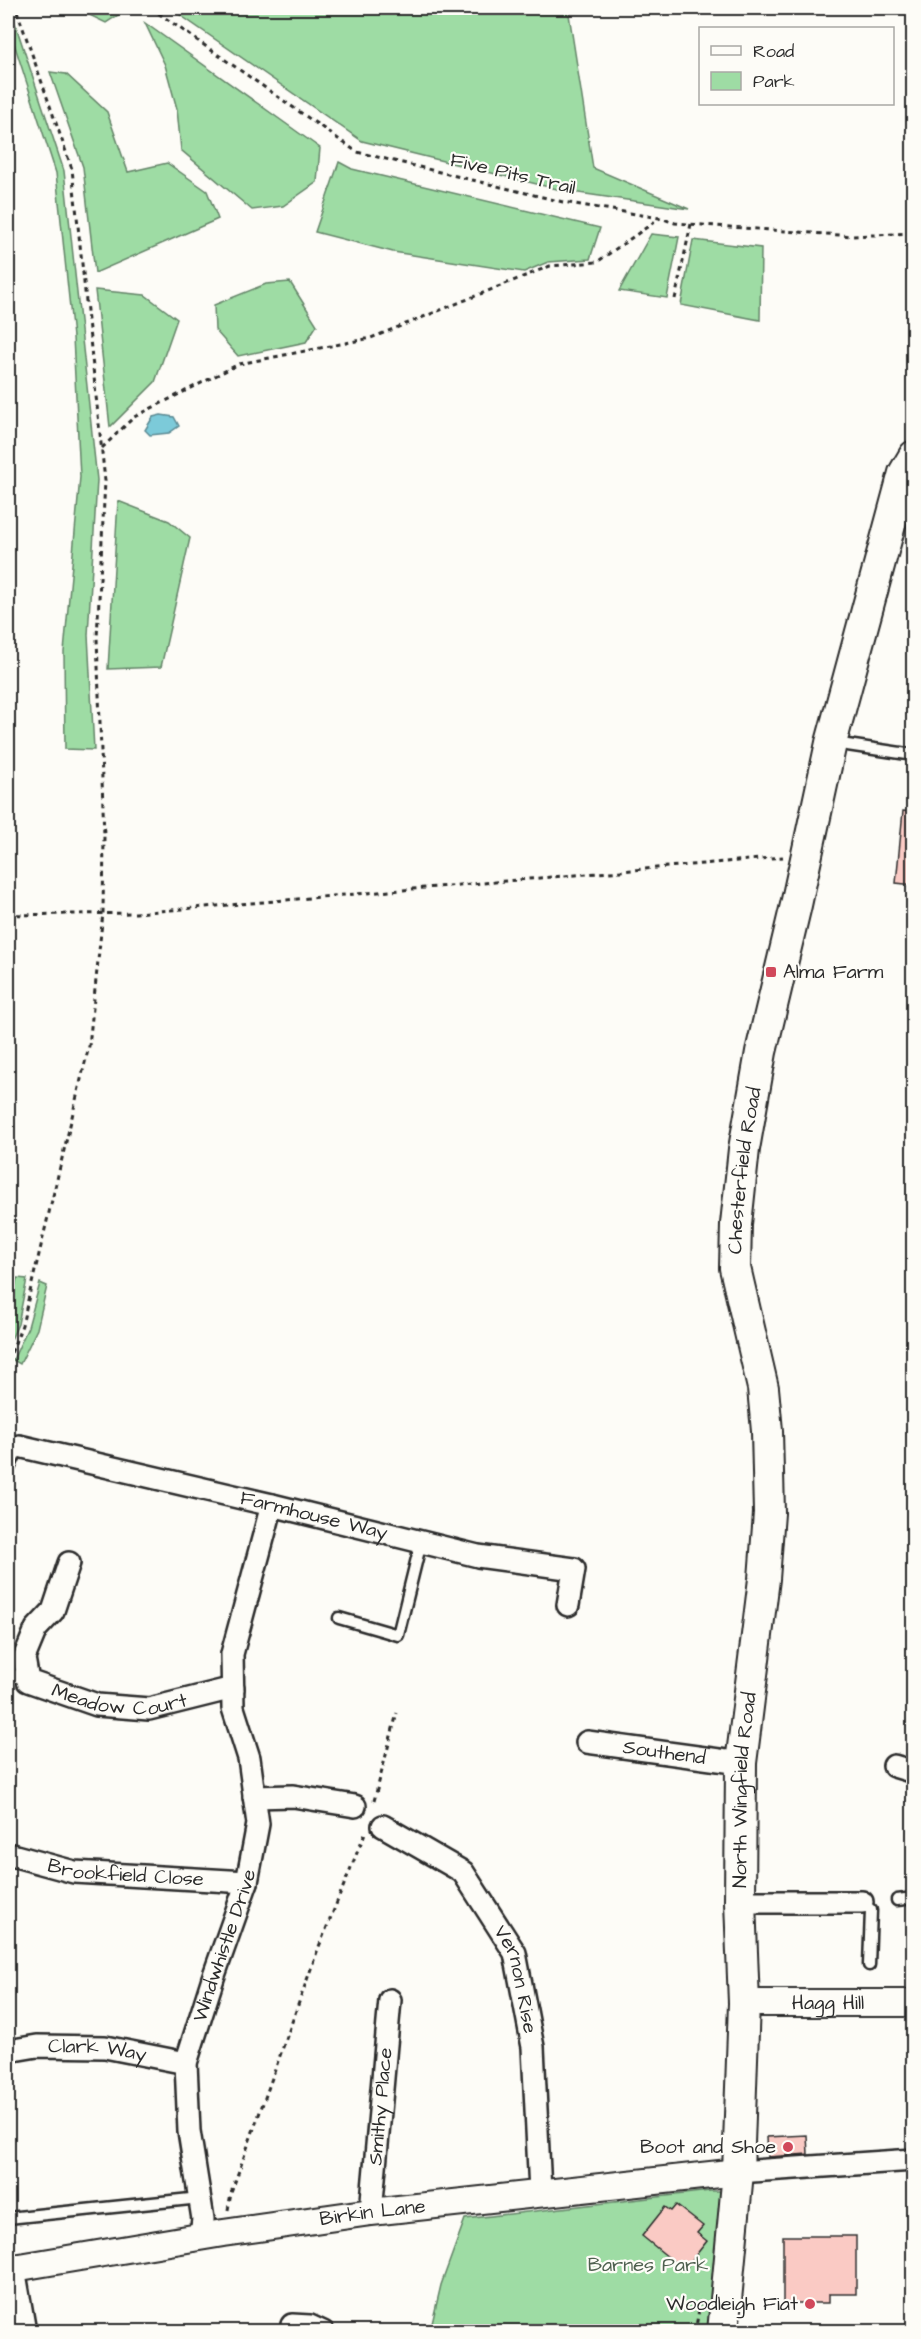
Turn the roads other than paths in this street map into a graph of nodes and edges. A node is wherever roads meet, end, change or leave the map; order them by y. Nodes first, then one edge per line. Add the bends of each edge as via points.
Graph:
1 (914, 456) edge
2 (831, 743) junction
3 (914, 755) edge
4 (19, 1446) joint
5 (8, 1471) edge
6 (272, 1505) junction
7 (421, 1542) junction
8 (69, 1563) dead end
9 (764, 1580) joint
10 (568, 1605) dead end
11 (339, 1618) dead end
12 (8, 1673) edge
13 (28, 1681) junction
14 (233, 1688) junction
15 (587, 1742) dead end
16 (741, 1763) junction
17 (254, 1797) junction
18 (364, 1805) road end
19 (375, 1826) road end
20 (8, 1854) edge
21 (247, 1882) junction
22 (914, 1898) edge
23 (897, 1900) dead end
24 (740, 1902) junction
25 (862, 1902) joint
26 (869, 1965) dead end
27 (390, 2000) dead end
28 (744, 2003) junction
29 (914, 2003) edge
30 (8, 2051) edge
31 (186, 2063) junction
32 (914, 2160) edge
33 (738, 2172) junction
34 (540, 2192) junction
35 (200, 2198) junction
36 (371, 2211) junction
37 (8, 2218) edge
38 (212, 2234) junction
39 (11, 2268) edge
40 (288, 2323) edge
41 (25, 2331) edge
42 (323, 2331) edge
43 (723, 2331) edge

1 - 2 main road, Chesterfield Road via 904,473
2 - 3 lane
2 - 9 main road, Chesterfield Road via 761,1052 736,1224 735,1268 764,1388 769,1513
4 - 5 lane
4 - 6 street, Farmhouse Way
6 - 7 street, Farmhouse Way
6 - 14 street, Windwhistle Drive via 232,1654
7 - 10 street, Farmhouse Way via 478,1556 574,1569
7 - 11 lane via 398,1635
8 - 13 street, Meadow Court via 53,1611 36,1629 24,1658
9 - 16 main road, North Wingfield Road
12 - 13 lane
13 - 14 street, Meadow Court via 97,1705 149,1709
14 - 17 street, Windwhistle Drive via 233,1708 249,1758
15 - 16 street, Southend
16 - 24 main road, North Wingfield Road
17 - 18 street via 293,1796
17 - 21 street, Windwhistle Drive via 258,1824
19 - 34 street, Vernon Rise via 464,1872 515,1953 533,2047
20 - 21 street, Brookfield Close via 74,1872
21 - 31 street, Windwhistle Drive
22 - 23 lane
24 - 25 street
24 - 28 main road, North Wingfield Road
25 - 26 lane via 871,1910
27 - 36 street, Smithy Place
28 - 29 street, Hagg Hill
28 - 33 main road, North Wingfield Road
30 - 31 street, Clark Way via 37,2046 105,2047
31 - 35 street, Windwhistle Drive via 189,2131
32 - 33 street
33 - 34 street, Birkin Lane
33 - 43 main road, North Wingfield Road
34 - 36 street, Birkin Lane
35 - 37 lane
35 - 38 street, Windwhistle Drive via 203,2218
36 - 38 street, Birkin Lane
38 - 39 street, Birkin Lane
39 - 41 street
40 - 42 street

